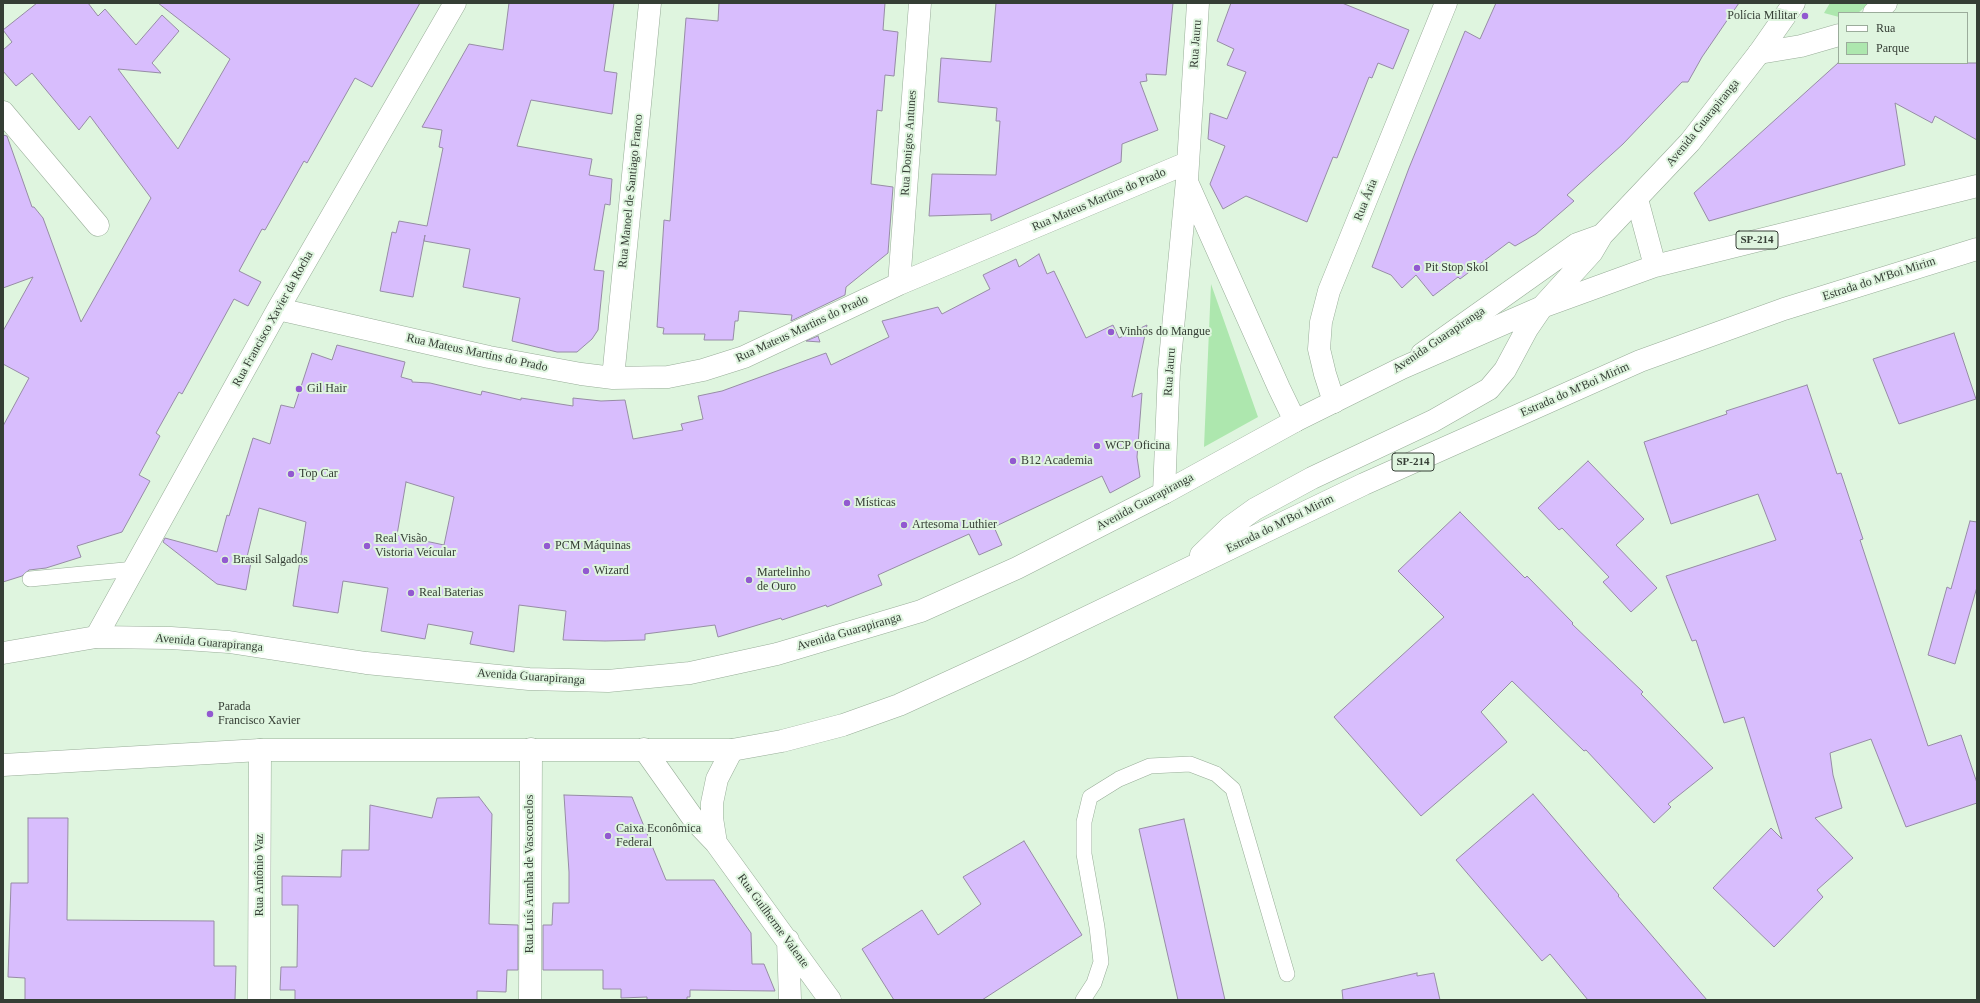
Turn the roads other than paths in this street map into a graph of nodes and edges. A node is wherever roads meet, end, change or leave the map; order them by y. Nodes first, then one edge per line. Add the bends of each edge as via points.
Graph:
1 (455, 3) edge
2 (650, 3) edge
3 (920, 3) edge
4 (1198, 3) edge
5 (1446, 3) edge
6 (1794, 3) edge
7 (1886, 3) edge
8 (1875, 12) edge
9 (1838, 34) edge
10 (1759, 52) junction
11 (3, 112) edge
12 (1187, 171) junction
13 (1977, 186) edge
14 (1637, 199) junction
15 (98, 224) dead end
16 (1602, 235) junction
17 (1977, 249) edge
18 (1655, 266) junction
19 (899, 284) junction
20 (1542, 307) junction
21 (278, 309) junction
22 (1402, 368) junction
23 (613, 378) junction
24 (1334, 402) junction
25 (1295, 422) junction
26 (1164, 493) junction
27 (1188, 568) junction
28 (135, 569) junction
29 (30, 579) dead end
30 (96, 637) junction
31 (3, 653) edge
32 (531, 749) junction
33 (644, 749) junction
34 (260, 750) junction
35 (732, 750) junction
36 (3, 765) edge
37 (716, 843) junction
38 (788, 940) junction
39 (1288, 974) dead end
40 (259, 1000) edge
41 (530, 1000) edge
42 (790, 1000) edge
43 (830, 1000) edge
44 (1083, 1000) edge

1 - 21 main road, Rua Francisco Xavier da Rocha
2 - 23 main road, Rua Manoel de Santiago Franco
3 - 19 main road, Rua Donigos Antunes
4 - 12 main road, Rua Jauru
5 - 24 main road, Rua Ária via 1329,291 1321,322 1319,349
6 - 10 main road, Avenida Guarapiranga
7 - 8 main road
9 - 10 main road via 1801,46
10 - 14 main road, Avenida Guarapiranga via 1690,142
11 - 15 main road
12 - 19 main road, Rua Mateus Martins do Prado
12 - 25 main road, Rua Jauru
12 - 26 main road, Rua Jauru via 1169,370
13 - 18 main road, SP-214
14 - 16 main road, Avenida Guarapiranga
14 - 18 main road
16 - 20 main road, Avenida Guarapiranga via 1592,252
16 - 22 main road, Avenida Guarapiranga via 1577,244
17 - 27 main road, Estrada do M'Boi Mirim / SP-214 via 1784,309 1640,361 1364,484
18 - 20 main road, SP-214
19 - 23 main road, Rua Mateus Martins do Prado via 744,357 703,370 668,377
20 - 22 main road, SP-214
20 - 27 main road, Avenida Guarapiranga via 1505,370 1489,389 1434,421 1312,478 1255,508 1230,527
21 - 23 main road, Rua Mateus Martins do Prado via 489,357
21 - 28 main road, Rua Francisco Xavier da Rocha
22 - 24 main road, Avenida Guarapiranga
24 - 25 main road, Avenida Guarapiranga
25 - 26 main road, Avenida Guarapiranga
26 - 30 main road, Avenida Guarapiranga via 1017,568 921,611 777,654 690,673 608,681 529,679 366,663 229,642
27 - 35 main road via 898,705 836,727 782,741
28 - 29 lane
28 - 30 main road, Rua Francisco Xavier da Rocha
30 - 31 main road, Avenida Guarapiranga
32 - 33 main road
32 - 34 main road
32 - 41 main road, Rua Luís Aranha de Vasconcelos
33 - 35 main road
33 - 37 main road, Rua Guilherme Valente via 695,821
34 - 36 main road
34 - 40 main road, Rua Antônio Vaz
35 - 37 main road, Rua Guilherme Valente via 718,779 712,803
37 - 38 main road, Rua Guilherme Valente
38 - 42 main road
38 - 43 main road, Rua Guilherme Valente
39 - 44 lane via 1233,789 1216,774 1190,764 1150,766 1119,779 1090,797 1084,822 1084,854 1101,962 1094,983

